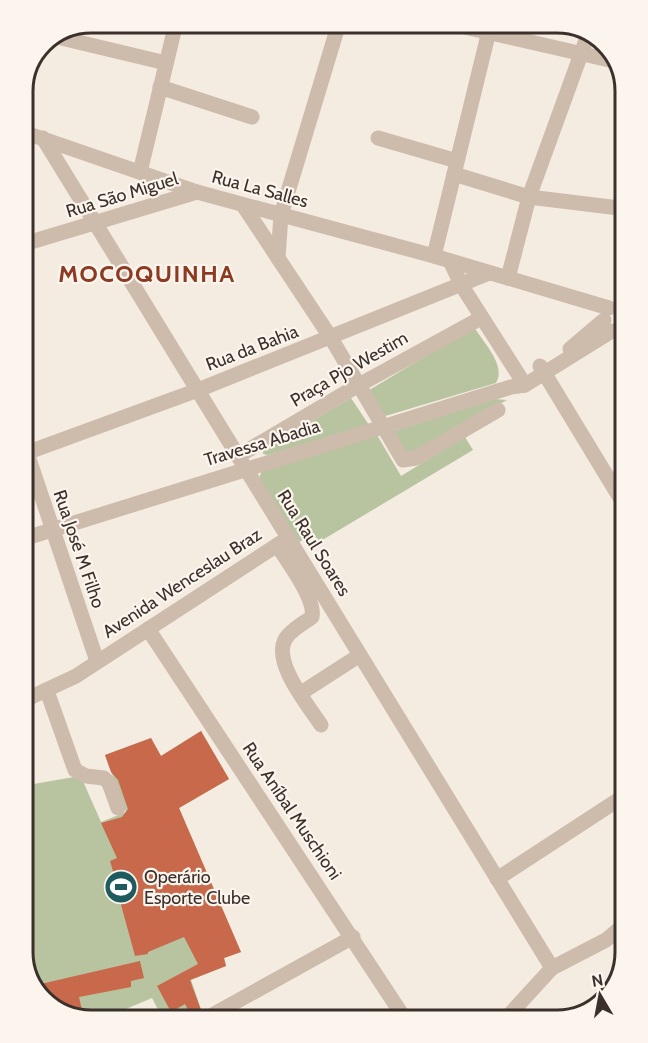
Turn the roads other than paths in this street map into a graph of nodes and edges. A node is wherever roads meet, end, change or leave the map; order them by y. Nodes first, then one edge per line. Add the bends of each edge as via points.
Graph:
1 (173, 33) edge
2 (336, 33) edge
3 (489, 33) edge
4 (507, 33) edge
5 (66, 39) edge
6 (587, 42) edge
7 (583, 55) junction
8 (605, 59) edge
9 (166, 63) junction
10 (160, 87) junction
11 (252, 117) dead end
12 (33, 135) edge
13 (43, 138) junction
14 (378, 138) dead end
15 (456, 168) junction
16 (140, 172) junction
17 (197, 192) junction
18 (529, 197) junction
19 (243, 205) junction
20 (615, 207) edge
21 (281, 215) junction
22 (96, 224) junction
23 (33, 242) edge
24 (434, 256) junction
25 (278, 258) junction
26 (450, 261) junction
27 (489, 273) junction
28 (507, 278) junction
29 (462, 286) junction
30 (481, 318) junction
31 (613, 319) edge
32 (331, 338) junction
33 (543, 370) junction
34 (519, 384) junction
35 (357, 386) junction
36 (198, 390) junction
37 (498, 410) dead end
38 (382, 427) junction
39 (33, 449) edge
40 (242, 462) junction
41 (33, 474) edge
42 (615, 489) edge
43 (51, 530) junction
44 (33, 536) edge
45 (283, 541) junction
46 (148, 629) junction
47 (360, 655) junction
48 (97, 661) junction
49 (47, 691) junction
50 (301, 693) junction
51 (33, 697) edge
52 (321, 725) dead end
53 (615, 802) edge
54 (118, 808) dead end
55 (497, 879) junction
56 (615, 932) edge
57 (353, 937) junction
58 (552, 968) junction
59 (221, 1010) edge
60 (399, 1010) edge
61 (514, 1010) edge

1 - 9 street
2 - 21 street
3 - 15 street
4 - 7 street
5 - 9 street
6 - 7 street
7 - 8 street
7 - 18 street
9 - 10 street
10 - 11 street
10 - 16 street
12 - 13 street, Rua La Salles
13 - 16 street, Rua La Salles
13 - 22 street, Rua Raul Soares
14 - 15 street
15 - 18 street
15 - 24 street
16 - 17 street, Rua La Salles
17 - 19 street, Rua La Salles
17 - 22 street, Rua São Miguel
18 - 20 street
18 - 28 street
19 - 21 street, Rua La Salles
19 - 25 street
21 - 24 street, Rua La Salles
21 - 25 street
22 - 23 street, Rua São Miguel
22 - 36 street, Rua Raul Soares
24 - 26 street, Rua La Salles
25 - 32 street
26 - 27 street, Rua La Salles
26 - 29 street
27 - 28 street, Rua La Salles
27 - 29 street, Rua da Bahia
28 - 31 street, Rua La Salles
29 - 30 street
29 - 32 street, Rua da Bahia
30 - 34 street
30 - 35 street, Praça Pjo Westim
31 - 33 street
32 - 35 street
32 - 36 street, Rua da Bahia
33 - 34 street, Travessa Abadia
33 - 42 street
34 - 38 street, Travessa Abadia
35 - 38 street
35 - 40 street, Praça Pjo Westim
36 - 39 street, Rua da Bahia
36 - 40 street, Rua Raul Soares
37 - 38 street via 406,461 400,458
38 - 40 street, Travessa Abadia
40 - 43 street, Travessa Abadia
40 - 45 street, Rua Raul Soares
41 - 43 street, Rua José M Filho
43 - 44 street, Travessa Abadia
43 - 48 street, Rua José M Filho
45 - 46 street, Avenida Wenceslau Braz
45 - 47 street, Rua Raul Soares
45 - 50 street via 313,611 312,617 288,635 283,644 284,663
46 - 48 street, Avenida Wenceslau Braz
46 - 57 street, Rua Aníbal Muschioni
47 - 50 street
47 - 55 street, Rua Raul Soares
48 - 49 street, Avenida Wenceslau Braz
49 - 51 street, Avenida Wenceslau Braz
49 - 54 street via 75,770 104,778
50 - 52 street
53 - 55 street
55 - 58 street, Rua Raul Soares
56 - 58 street
57 - 59 street
57 - 60 street, Rua Aníbal Muschioni
58 - 61 street

